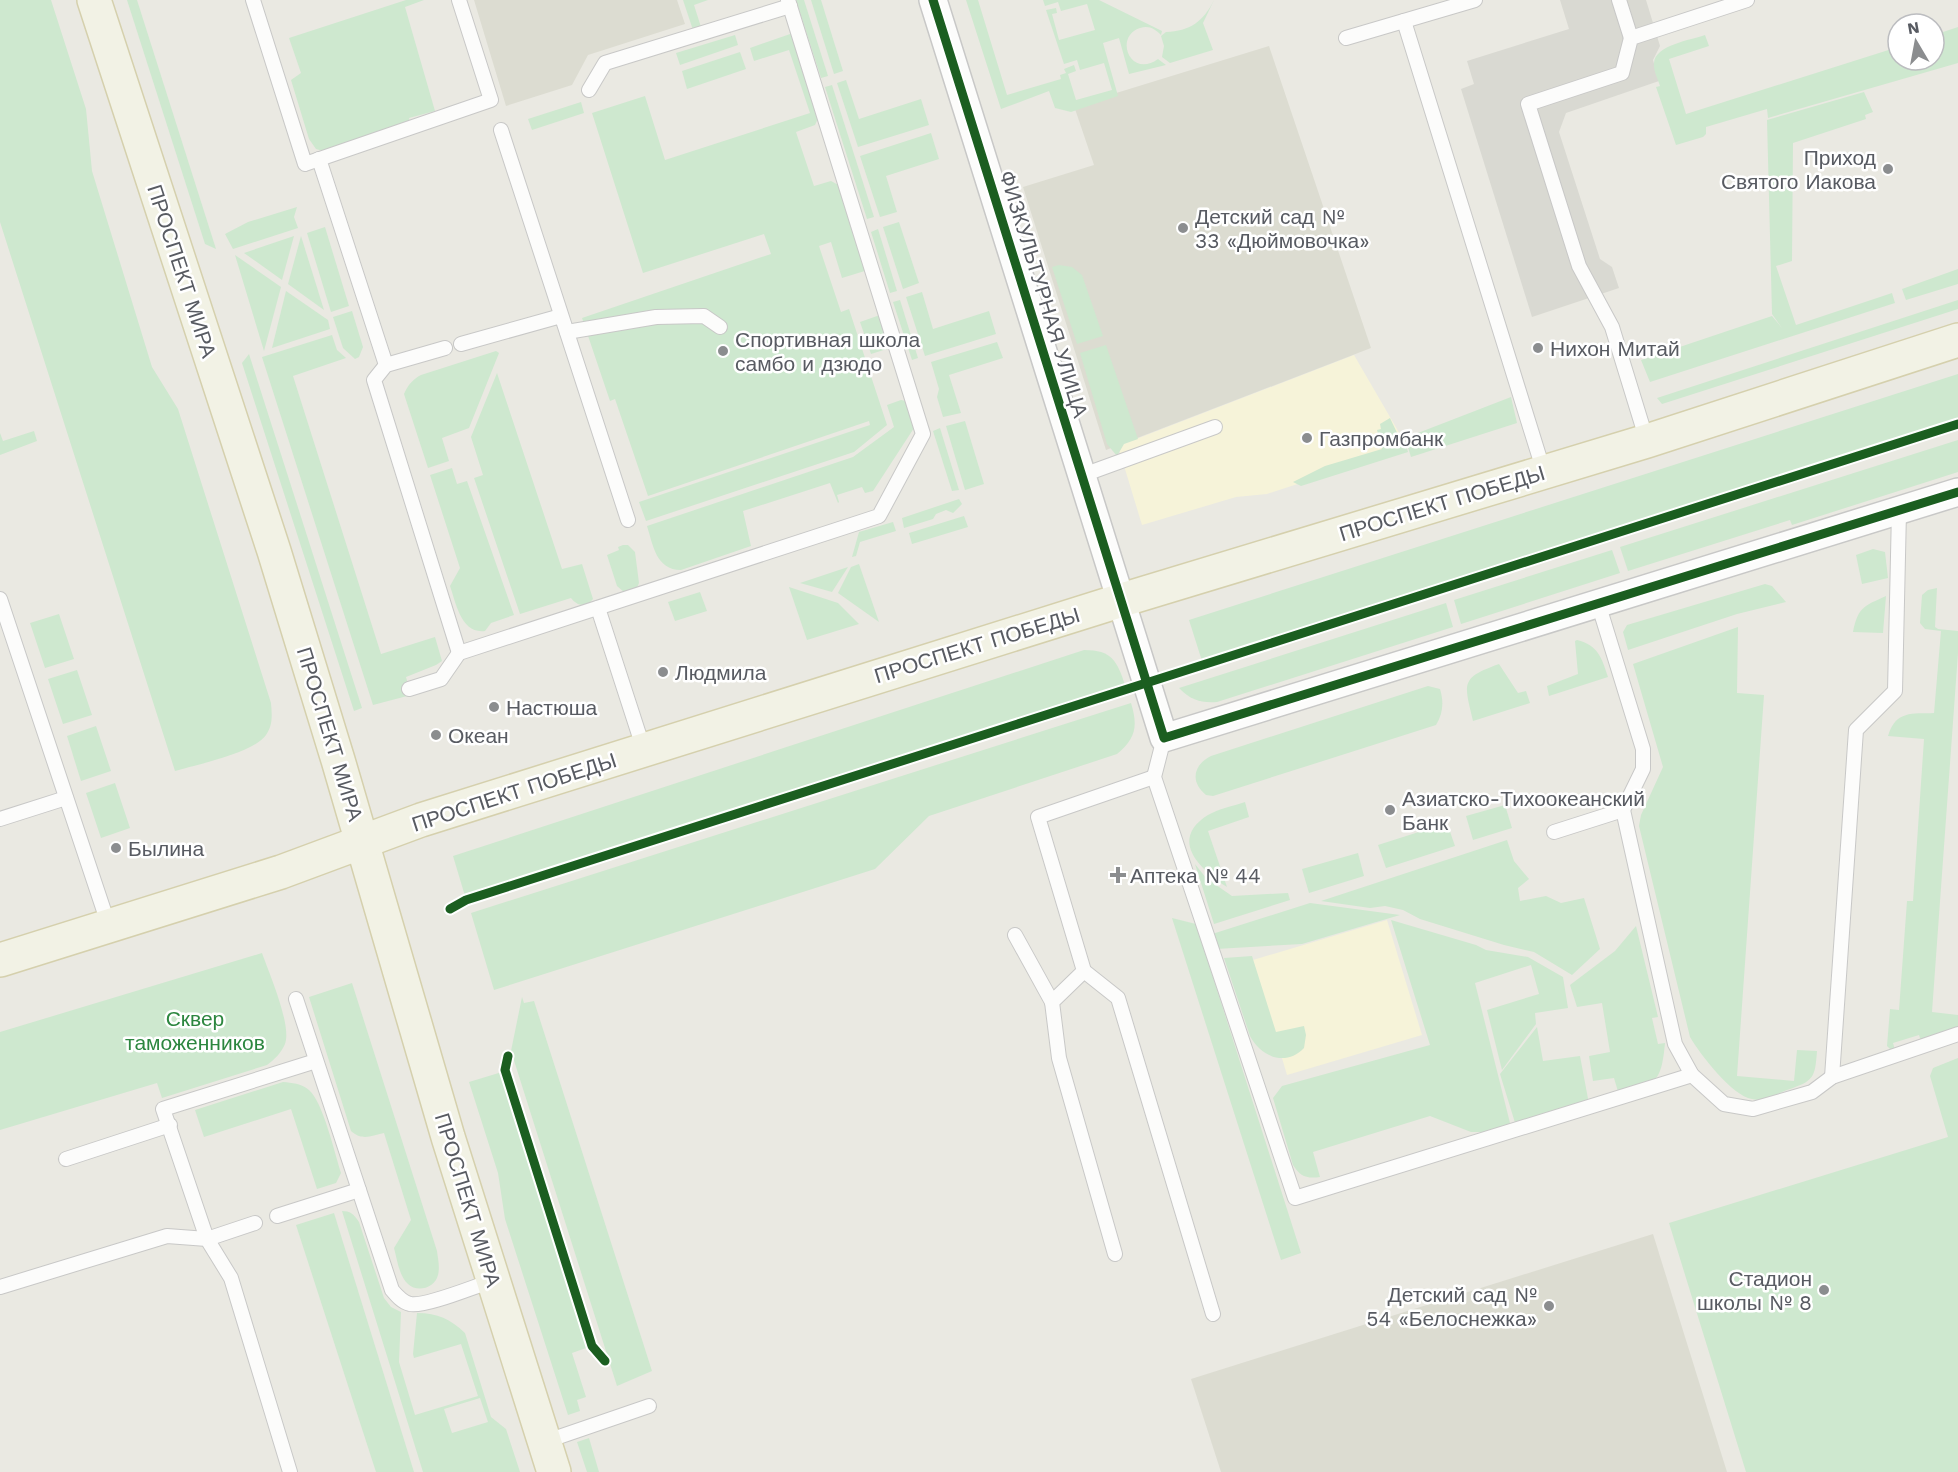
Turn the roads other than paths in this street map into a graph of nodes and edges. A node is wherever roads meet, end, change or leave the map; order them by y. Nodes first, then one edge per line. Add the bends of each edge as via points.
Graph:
1 (94, 0) edge
2 (253, 0) edge
3 (459, 0) edge
4 (933, 0) edge
5 (1475, 0) edge
6 (1619, 0) edge
7 (1747, 0) edge
8 (789, 3) edge
9 (1404, 21) junction
10 (1346, 38) dead end
11 (1631, 38) junction
12 (589, 90) dead end
13 (501, 130) dead end
14 (319, 159) junction
15 (561, 316) junction
16 (720, 327) dead end
17 (567, 332) junction
18 (1958, 340) edge
19 (461, 344) dead end
20 (445, 348) dead end
21 (386, 365) junction
22 (1215, 427) dead end
23 (1647, 441) junction
24 (1544, 472) junction
25 (1083, 475) junction
26 (1958, 492) edge
27 (1899, 511) junction
28 (628, 520) dead end
29 (0, 599) edge
30 (1122, 600) junction
31 (1598, 603) junction
32 (598, 608) junction
33 (459, 653) junction
34 (409, 689) dead end
35 (1164, 738) junction
36 (644, 750) junction
37 (1154, 777) junction
38 (66, 798) junction
39 (1623, 810) junction
40 (0, 819) edge
41 (1554, 832) dead end
42 (362, 842) junction
43 (109, 926) junction
44 (1015, 935) dead end
45 (0, 960) edge
46 (1084, 971) junction
47 (296, 999) dead end
48 (1052, 1002) junction
49 (1958, 1034) edge
50 (316, 1060) junction
51 (1692, 1075) junction
52 (1832, 1077) junction
53 (170, 1125) junction
54 (66, 1159) dead end
55 (359, 1190) junction
56 (277, 1216) dead end
57 (255, 1223) dead end
58 (207, 1239) junction
59 (1115, 1254) dead end
60 (492, 1281) junction
61 (0, 1287) edge
62 (1213, 1314) dead end
63 (649, 1406) dead end
64 (549, 1457) edge
65 (290, 1472) edge

1 - 42 main road, ПРОСПЕКТ МИРА via 274,552
2 - 14 lane via 304,164
3 - 14 lane via 491,100
4 - 25 street, ФИЗКУЛЬТУРНАЯ УЛИЦА
5 - 9 lane
6 - 11 lane
7 - 11 lane
8 - 12 lane via 605,63
8 - 32 lane via 923,434 879,516
9 - 10 lane
9 - 24 lane
11 - 23 lane via 1622,73 1528,104 1579,266 1612,327
13 - 15 lane
14 - 21 lane
15 - 17 lane
15 - 19 lane
16 - 17 lane via 704,316 656,317
17 - 28 lane
18 - 23 main road, ПРОСПЕКТ ПОБЕДЫ
20 - 21 lane
21 - 33 lane via 374,380
22 - 25 lane
23 - 24 main road, ПРОСПЕКТ ПОБЕДЫ
24 - 30 main road, ПРОСПЕКТ ПОБЕДЫ
25 - 30 street, ФИЗКУЛЬТУРНАЯ УЛИЦА
26 - 27 street
27 - 31 street
27 - 52 lane via 1895,691 1856,730
29 - 38 lane
30 - 35 street, ФИЗКУЛЬТУРНАЯ УЛИЦА
30 - 36 main road, ПРОСПЕКТ ПОБЕДЫ
31 - 35 street
31 - 39 lane via 1643,749 1643,769
32 - 33 lane
32 - 36 lane
33 - 34 lane via 441,679
35 - 37 lane
36 - 42 main road, ПРОСПЕКТ ПОБЕДЫ
37 - 46 lane via 1038,817
37 - 51 lane via 1295,1198
38 - 40 lane
38 - 43 lane
39 - 41 lane
39 - 51 lane via 1675,1044
42 - 43 main road, ПРОСПЕКТ ПОБЕДЫ
42 - 60 main road, ПРОСПЕКТ МИРА
43 - 45 main road, ПРОСПЕКТ ПОБЕДЫ
44 - 48 lane
46 - 48 lane
46 - 62 lane via 1118,998
47 - 50 lane
48 - 59 lane via 1059,1058
49 - 52 lane
50 - 53 lane via 163,1109
50 - 55 lane
51 - 52 lane via 1724,1104 1754,1109 1812,1092
53 - 54 lane
53 - 58 lane
55 - 56 lane
55 - 60 lane via 392,1290 399,1299 423,1304
57 - 58 lane
58 - 61 lane via 167,1236
58 - 65 lane via 231,1278
60 - 64 main road, ПРОСПЕКТ МИРА
63 - 64 lane

